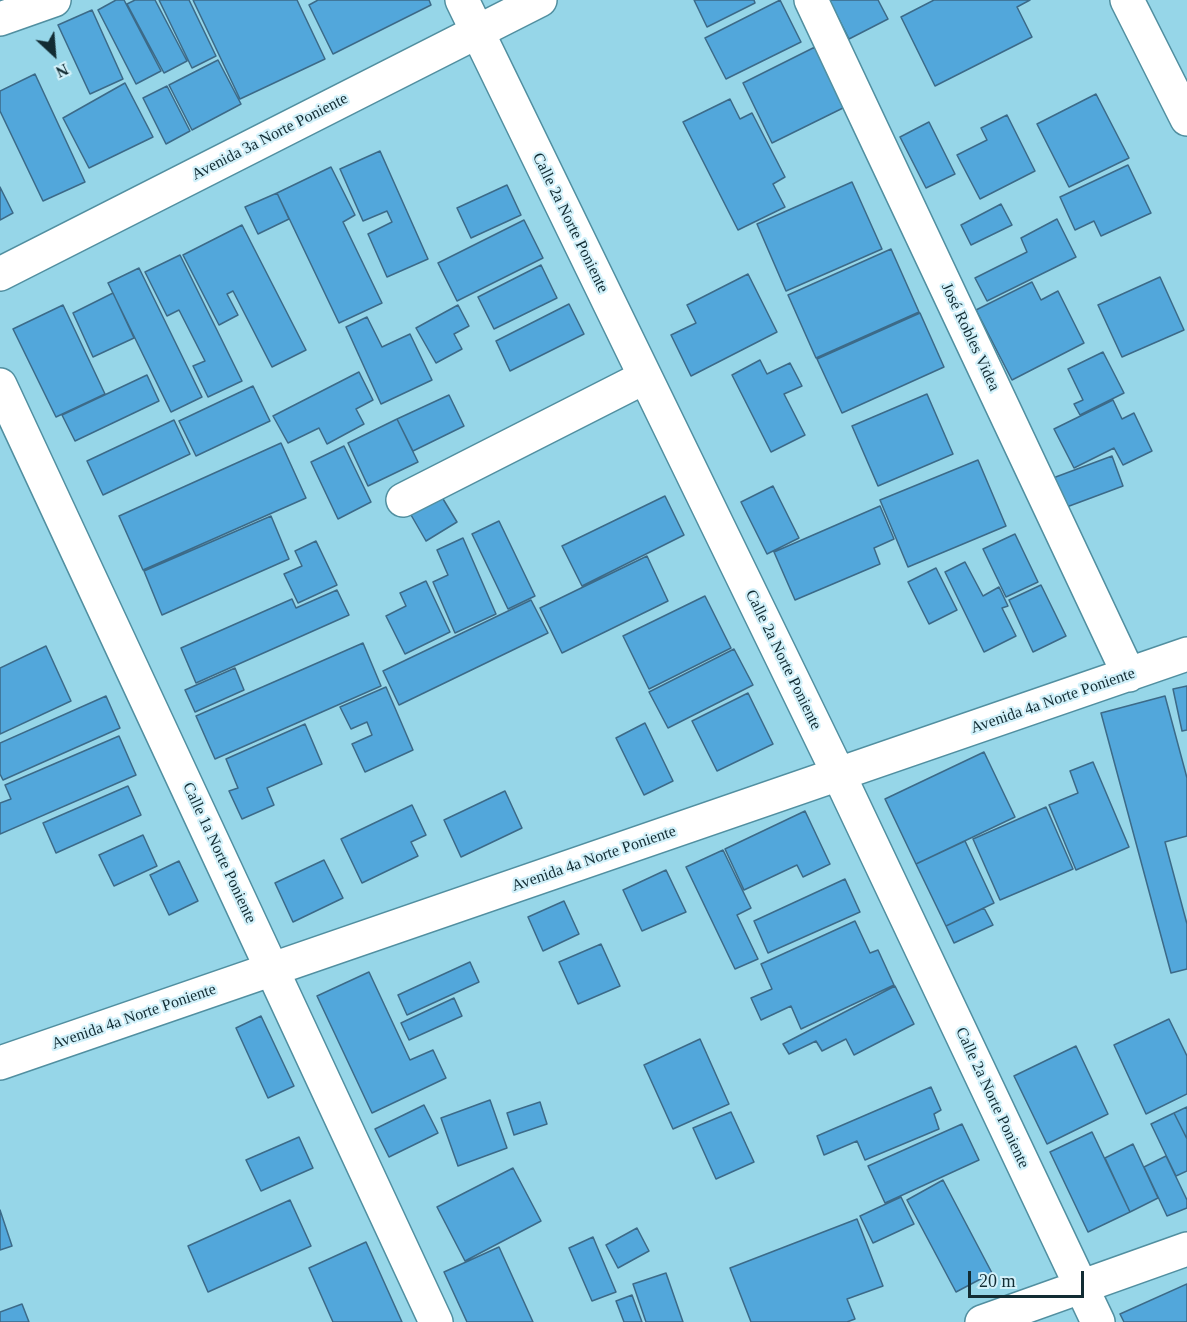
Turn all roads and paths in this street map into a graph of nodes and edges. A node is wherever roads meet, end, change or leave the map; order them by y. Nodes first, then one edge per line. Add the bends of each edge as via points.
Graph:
1 (54, 0) edge
2 (462, 0) edge
3 (540, 0) edge
4 (811, 0) edge
5 (1127, 0) edge
6 (0, 19) edge
7 (477, 32) junction
8 (1187, 119) edge
9 (0, 274) edge
10 (645, 377) junction
11 (0, 385) edge
12 (403, 500) dead end
13 (1187, 654) edge
14 (1129, 675) junction
15 (839, 775) junction
16 (273, 969) junction
17 (0, 1063) edge
18 (1187, 1249) edge
19 (1081, 1287) junction
20 (436, 1322) edge
21 (982, 1322) edge
22 (1098, 1322) edge

1 - 6 street
2 - 7 street, Calle 2a Norte Poniente
3 - 7 street, Avenida 3a Norte Poniente
4 - 14 street, José Robles Videa
5 - 8 street
7 - 9 street, Avenida 3a Norte Poniente
7 - 10 street, Calle 2a Norte Poniente
10 - 12 street
10 - 15 street, Calle 2a Norte Poniente
11 - 16 street, Calle 1a Norte Poniente
13 - 14 street, Avenida 4a Norte Poniente
14 - 15 street, Avenida 4a Norte Poniente
15 - 16 street, Avenida 4a Norte Poniente
15 - 19 street, Calle 2a Norte Poniente
16 - 17 street, Avenida 4a Norte Poniente
16 - 20 street, Calle 1a Norte Poniente
18 - 19 street
19 - 21 street
19 - 22 street, Calle 2a Norte Poniente

